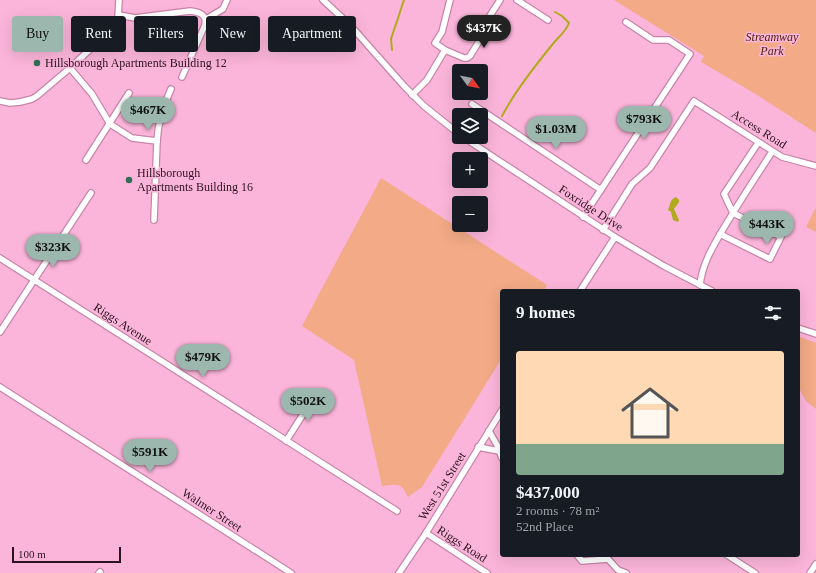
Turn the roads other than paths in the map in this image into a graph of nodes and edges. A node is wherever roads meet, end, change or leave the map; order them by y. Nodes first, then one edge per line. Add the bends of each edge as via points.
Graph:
1 (119, 0) edge
2 (227, 0) edge
3 (323, 0) edge
4 (450, 0) edge
5 (500, 0) edge
6 (517, 0) edge
7 (119, 14) junction
8 (211, 16) edge
9 (206, 19) joint
10 (548, 20) dead end
11 (626, 22) dead end
12 (445, 50) junction
13 (70, 68) junction
14 (182, 77) dead end
15 (171, 89) dead end
16 (129, 93) dead end
17 (412, 95) junction
18 (0, 101) edge
19 (472, 104) dead end
20 (110, 124) junction
21 (452, 129) edge
22 (158, 141) junction
23 (758, 143) junction
24 (474, 144) edge
25 (772, 152) junction
26 (86, 160) dead end
27 (816, 166) edge
28 (601, 190) junction
29 (91, 193) dead end
30 (733, 213) junction
31 (583, 217) junction
32 (154, 220) dead end
33 (603, 230) junction
34 (720, 234) junction
35 (615, 237) junction
36 (0, 258) edge
37 (35, 280) junction
38 (700, 284) junction
39 (581, 289) edge
40 (709, 289) edge
41 (800, 329) edge
42 (0, 332) edge
43 (816, 334) edge
44 (0, 387) edge
45 (316, 394) dead end
46 (500, 413) edge
47 (489, 431) junction
48 (286, 441) junction
49 (478, 447) junction
50 (499, 451) joint
51 (397, 511) dead end
52 (426, 533) junction
53 (579, 557) edge
54 (730, 557) edge
55 (816, 564) edge
56 (618, 572) edge
57 (291, 573) edge
58 (399, 573) edge
59 (487, 573) edge
60 (626, 573) edge
61 (755, 573) edge
62 (810, 573) edge

1 - 7 street
2 - 8 street via 223,9
3 - 17 street via 355,31
4 - 12 street via 442,32 435,43
5 - 12 street via 470,56 464,58
6 - 10 street
7 - 9 street via 135,18 190,11 201,13
7 - 13 street via 113,28
9 - 14 street
11 - 28 street via 653,40 669,40 690,54
12 - 17 street via 427,80
13 - 18 street via 32,99 15,103
13 - 20 street via 92,94
15 - 22 street via 159,119
16 - 20 street
17 - 21 street
19 - 28 street, Foxridge Drive
20 - 22 street via 132,138
20 - 26 street
22 - 32 street
23 - 25 street, Access Road
23 - 30 street via 724,194
23 - 33 street, Access Road via 694,101 650,168 632,184
24 - 31 street, Foxridge Drive
25 - 27 street, Access Road via 787,159
25 - 30 street
28 - 31 street
29 - 37 street
30 - 34 street
30 - 34 street via 780,237 770,259
31 - 33 street, Foxridge Drive
33 - 35 street, Foxridge Drive
34 - 38 street via 702,268
35 - 38 street, Foxridge Drive
35 - 39 street
36 - 37 street, Riggs Avenue
37 - 42 street
37 - 48 street, Riggs Avenue
38 - 40 street, Foxridge Drive
41 - 43 street
44 - 57 street, Walmer Street
45 - 48 street
46 - 47 street, West 51st Street
47 - 49 street, West 51st Street
47 - 50 street
48 - 51 street, Riggs Avenue
49 - 50 street
49 - 52 street, West 51st Street
52 - 58 street, West 51st Street
52 - 59 street, Riggs Road
53 - 56 street via 582,561 608,558
54 - 61 street
55 - 62 street
56 - 60 street

